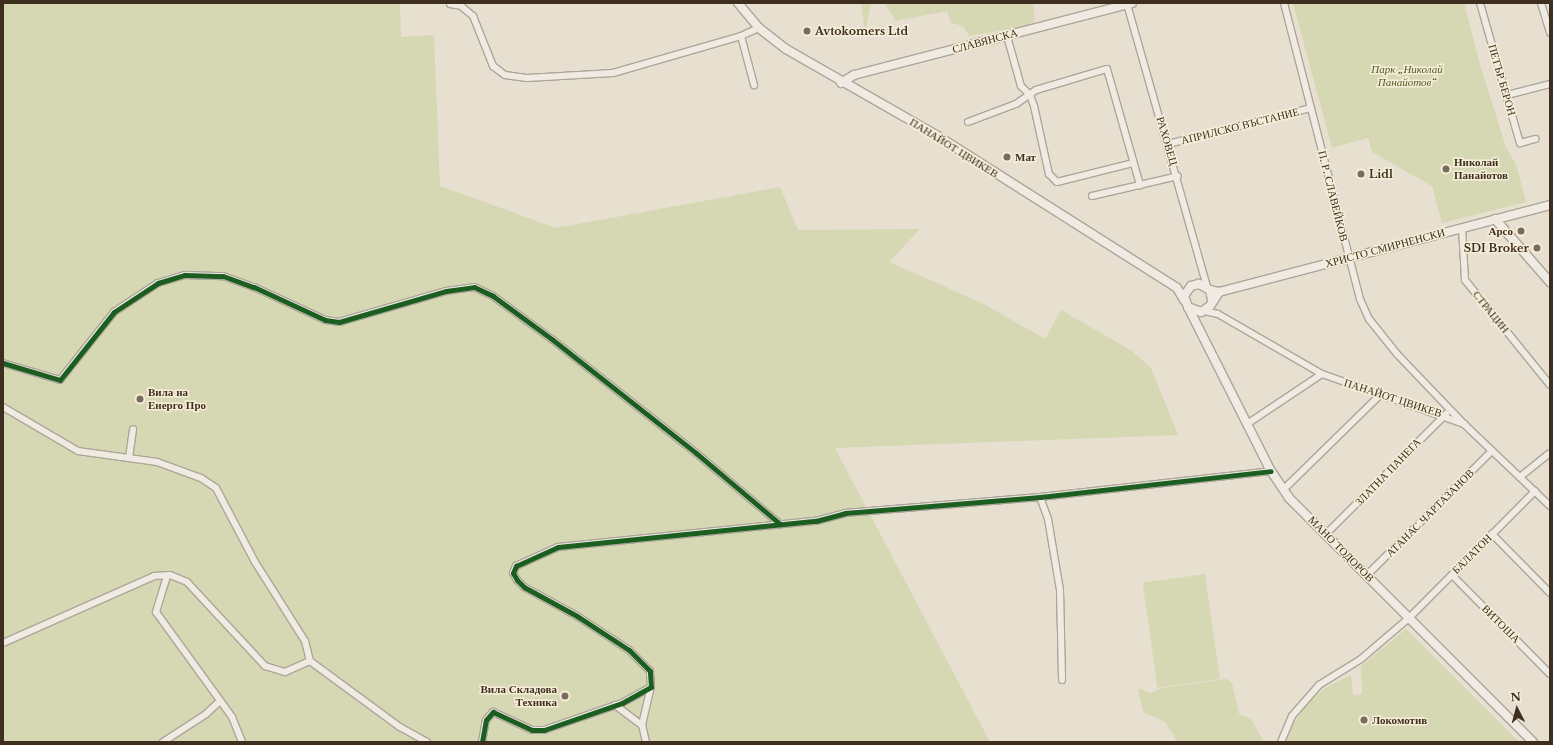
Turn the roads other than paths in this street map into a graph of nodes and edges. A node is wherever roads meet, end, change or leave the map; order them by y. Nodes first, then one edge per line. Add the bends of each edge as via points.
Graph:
1 (738, 3) edge
2 (1284, 3) edge
3 (1480, 3) edge
4 (1541, 3) edge
5 (450, 4) dead end
6 (1130, 4) edge
7 (759, 28) junction
8 (1550, 33) edge
9 (741, 36) junction
10 (1007, 36) junction
11 (841, 83) junction
12 (1550, 84) edge
13 (754, 85) dead end
14 (1030, 95) junction
15 (1507, 95) junction
16 (1311, 108) junction
17 (968, 122) dead end
18 (1535, 139) dead end
19 (1168, 144) junction
20 (1134, 163) junction
21 (1178, 176) junction
22 (1140, 185) junction
23 (1092, 196) dead end
24 (1550, 205) edge
25 (1495, 219) junction
26 (1462, 228) junction
27 (1348, 258) junction
28 (1550, 282) edge
29 (1203, 285) junction
30 (1177, 288) junction
31 (1219, 292) junction
32 (1212, 301) junction
33 (1186, 304) junction
34 (1201, 311) junction
35 (1218, 314) junction
36 (1195, 324) junction
37 (3, 363) edge
38 (1322, 374) junction
39 (1550, 385) edge
40 (1380, 396) junction
41 (3, 407) edge
42 (1451, 412) junction
43 (1444, 415) junction
44 (1247, 424) junction
45 (1464, 424) junction
46 (133, 429) dead end
47 (1492, 451) junction
48 (1550, 453) edge
49 (129, 458) junction
50 (1271, 471) junction
51 (1520, 477) junction
52 (1283, 490) junction
53 (1535, 491) junction
54 (1040, 497) junction
55 (1550, 506) edge
56 (780, 524) junction
57 (1326, 534) junction
58 (1492, 534) junction
59 (1367, 574) junction
60 (1452, 575) junction
61 (167, 576) junction
62 (1550, 593) edge
63 (1409, 618) junction
64 (3, 643) edge
65 (310, 661) junction
66 (1550, 674) edge
67 (1062, 680) dead end
68 (651, 687) junction
69 (220, 701) junction
70 (615, 705) junction
71 (642, 725) junction
72 (163, 742) edge
73 (242, 742) edge
74 (427, 742) edge
75 (482, 742) edge
76 (646, 742) edge
77 (1280, 742) edge
78 (1533, 742) edge

1 - 7 street, ПАНАЙОТ ЦВИКЕВ
2 - 16 street, П. Р. СЛАВЕЙКОВ
3 - 15 street, ПЕТЪР БЕРОН
4 - 8 street
5 - 9 street via 461,6 473,16 493,66 505,75 527,78 613,73
6 - 10 street, СЛАВЯНСКА
6 - 19 street, РАХОВЕЦ
7 - 9 street
7 - 11 street, ПАНАЙОТ ЦВИКЕВ via 786,50
9 - 13 street
10 - 11 street, СЛАВЯНСКА via 854,75
10 - 14 street via 1021,86
11 - 30 street, ПАНАЙОТ ЦВИКЕВ via 936,135
12 - 15 street
14 - 17 street via 1016,104
14 - 20 street via 1049,174 1056,182
14 - 20 street via 1036,90 1107,69
15 - 18 street, ПЕТЪР БЕРОН via 1520,143
16 - 19 street, АПРИЛСКО ВЪСТАНИЕ
16 - 27 street, П. Р. СЛАВЕЙКОВ
19 - 21 street, РАХОВЕЦ
20 - 22 street
21 - 22 street
21 - 29 street, РАХОВЕЦ
22 - 23 street
24 - 25 street, ХРИСТО СМИРНЕНСКИ
25 - 26 street, ХРИСТО СМИРНЕНСКИ
25 - 28 street
26 - 27 street, ХРИСТО СМИРНЕНСКИ
26 - 39 street, СТРАЦИН via 1465,280
27 - 31 street, ХРИСТО СМИРНЕНСКИ
27 - 42 street, П. Р. СЛАВЕЙКОВ via 1369,319 1397,354
29 - 30 street
29 - 31 street, ХРИСТО СМИРНЕНСКИ
29 - 32 street
29 - 33 street via 1185,292
30 - 33 street, ПАНАЙОТ ЦВИКЕВ
31 - 32 street
32 - 34 street
32 - 35 street
33 - 34 street
33 - 36 street, МАНО ТОДОРОВ
34 - 35 street, ПАНАЙОТ ЦВИКЕВ
34 - 36 street
35 - 38 street, ПАНАЙОТ ЦВИКЕВ
36 - 44 street, МАНО ТОДОРОВ
37 - 56 street via 60,380 114,312 158,283 186,275 224,276 325,320 339,322 446,291 474,287 493,296 564,350 696,453
38 - 40 street, ПАНАЙОТ ЦВИКЕВ
38 - 44 street
40 - 43 street, ПАНАЙОТ ЦВИКЕВ
40 - 52 street
41 - 49 street via 78,451
42 - 43 street, ЗЛАТНА ПАНЕГА
42 - 45 street, П. Р. СЛАВЕЙКОВ
43 - 45 street, ПАНАЙОТ ЦВИКЕВ
43 - 57 street, ЗЛАТНА ПАНЕГА
44 - 50 street, МАНО ТОДОРОВ
45 - 47 street, ПАНАЙОТ ЦВИКЕВ
46 - 49 street
47 - 51 street, ПАНАЙОТ ЦВИКЕВ
47 - 59 street, АТАНАС ЧАРТАЗАНОВ
48 - 51 street
49 - 65 street via 157,462 201,478 216,488 255,562 305,641
50 - 52 street, МАНО ТОДОРОВ
50 - 54 street
51 - 53 street, ПАНАЙОТ ЦВИКЕВ
52 - 57 street, МАНО ТОДОРОВ
53 - 55 street, ПАНАЙОТ ЦВИКЕВ
53 - 58 street, БАЛАТОН
54 - 56 street via 845,513 816,521
54 - 67 street via 1048,519 1060,590
56 - 68 street via 558,547 516,566 513,573 524,587 606,634 641,660 650,671
57 - 59 street, МАНО ТОДОРОВ
58 - 60 street, БАЛАТОН
58 - 62 street
59 - 63 street, МАНО ТОДОРОВ
60 - 63 street, БАЛАТОН
60 - 66 street, ВИТОША
61 - 64 street via 154,576
61 - 65 street via 187,582 265,666 285,672
61 - 69 street via 156,612
63 - 77 street, БАЛАТОН via 1360,659 1319,686 1298,707 1286,725
63 - 78 street, МАНО ТОДОРОВ
65 - 74 street via 400,727
68 - 70 street via 642,694
68 - 71 street
69 - 72 street via 206,714
69 - 73 street via 232,717
70 - 71 street
70 - 75 street via 538,731 524,728 493,712 486,720
71 - 76 street

